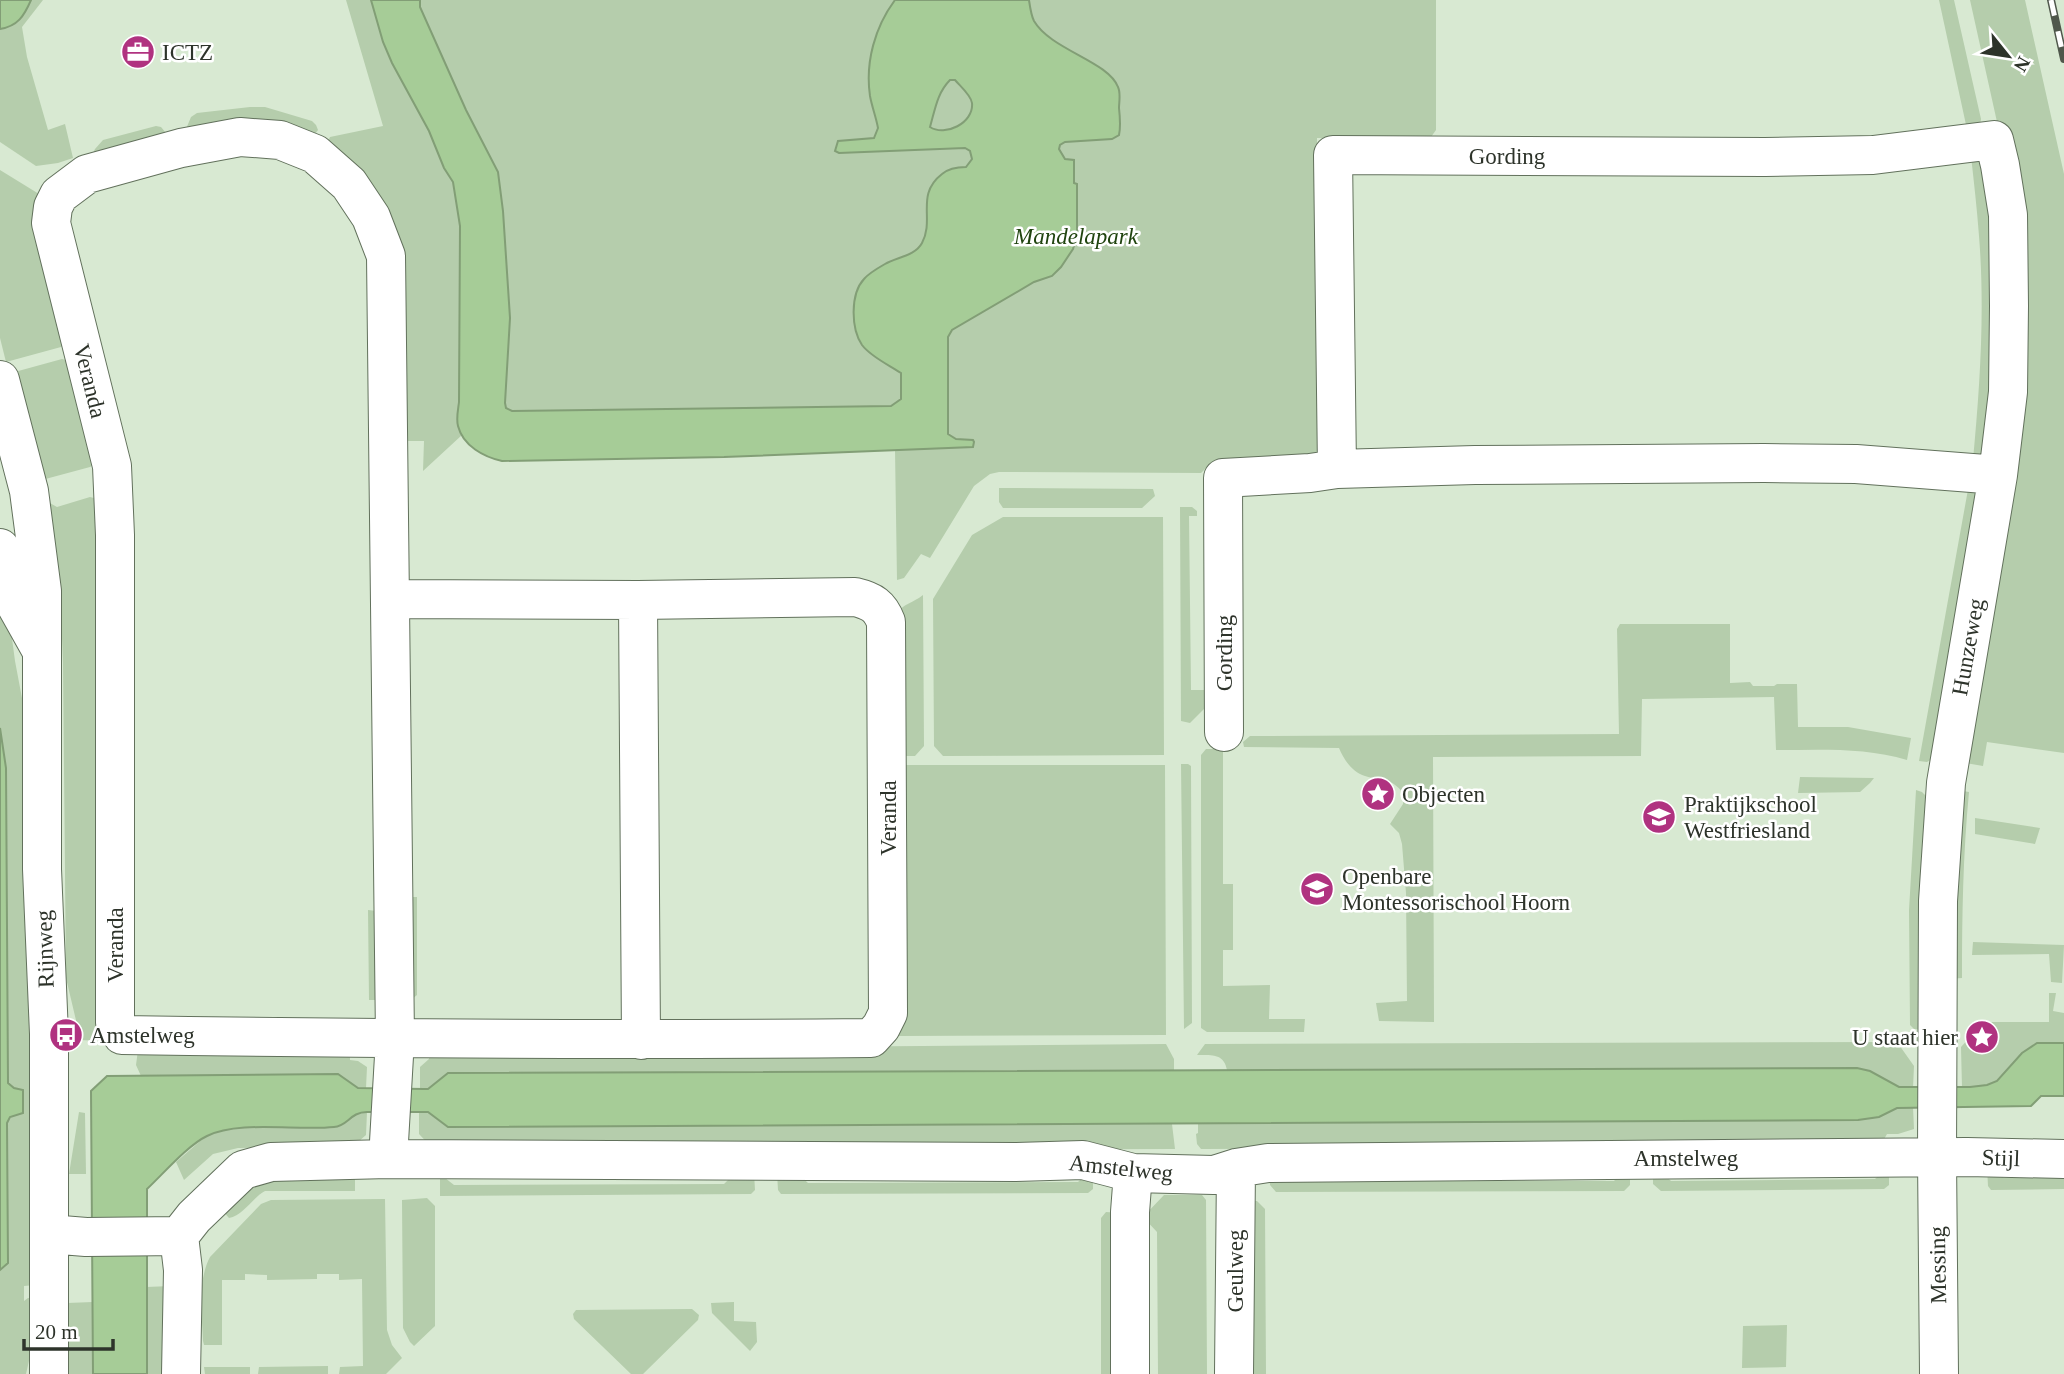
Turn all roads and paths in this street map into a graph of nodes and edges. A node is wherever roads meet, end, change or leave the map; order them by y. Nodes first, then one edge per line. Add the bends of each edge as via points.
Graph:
1 (1994, 140) joint
2 (0, 380) edge
3 (6, 430) edge
4 (1337, 469) junction
5 (1998, 475) junction
6 (0, 548) edge
7 (390, 599) junction
8 (638, 600) junction
9 (41, 649) junction
10 (1224, 732) dead end
11 (396, 1039) junction
12 (641, 1040) junction
13 (1938, 1139) junction
14 (388, 1159) junction
15 (2064, 1159) edge
16 (1236, 1168) junction
17 (1133, 1173) junction
18 (68, 1235) junction
19 (164, 1236) junction
20 (49, 1374) edge
21 (181, 1374) edge
22 (1130, 1374) edge
23 (1234, 1374) edge
24 (1939, 1374) edge

1 - 4 street, Gording via 1873,155 1333,155
1 - 5 street, Hunzeweg via 2008,215 2010,306 2008,392
2 - 3 street, Rijnweg
3 - 9 street, Rijnweg via 29,491 42,591
4 - 5 street, Gording via 1856,464
4 - 10 street, Gording via 1223,478
5 - 13 street, Hunzeweg via 1946,783 1938,901
6 - 9 street, Rijnweg via 12,598
7 - 8 street, Veranda
7 - 11 street, Veranda
7 - 11 street, Veranda via 386,256 371,217 349,184 315,154 280,140 240,137 87,174 69,186 53,207 51,223 112,466 115,1023 122,1035
8 - 12 street
8 - 12 street, Veranda via 855,597 876,605 886,622 888,761 888,1013 872,1038
9 - 18 street, Rijnweg via 42,869 49,1034
11 - 12 street, Veranda
11 - 14 street, Veranda
13 - 15 street, Stijl
13 - 16 street, Amstelweg via 1268,1163
13 - 24 street, Messing
14 - 17 street, Amstelweg via 1083,1160
14 - 19 street, Amstelweg via 271,1162 243,1170 194,1217
16 - 17 street, Amstelweg via 1214,1175
16 - 23 street, Geulweg
17 - 22 street
18 - 19 street
18 - 20 street, Rijnweg
19 - 21 street via 183,1270

